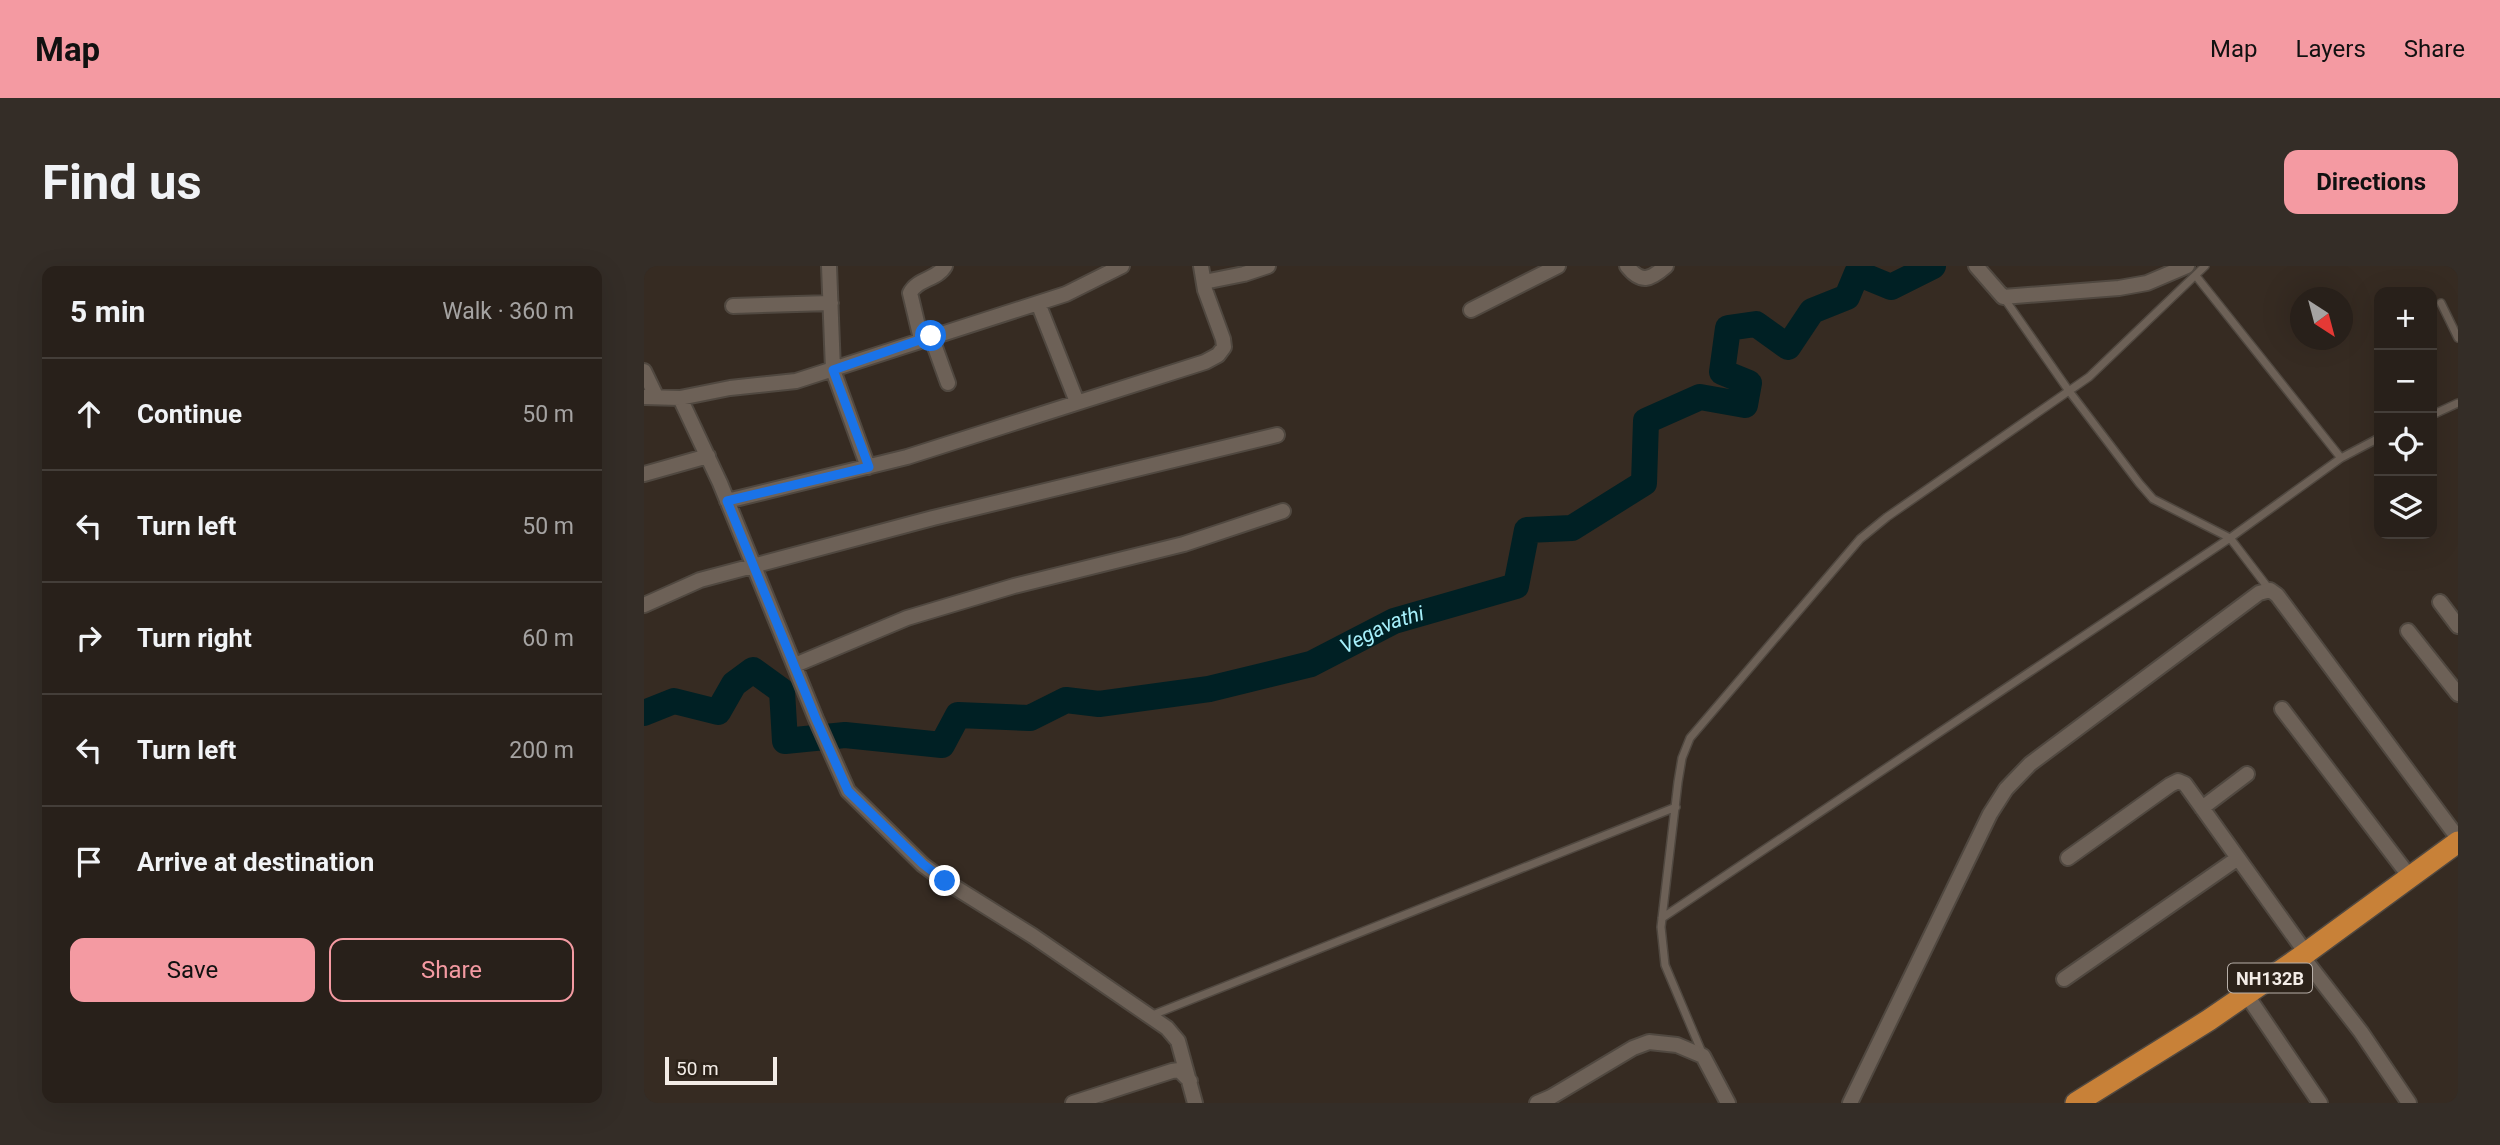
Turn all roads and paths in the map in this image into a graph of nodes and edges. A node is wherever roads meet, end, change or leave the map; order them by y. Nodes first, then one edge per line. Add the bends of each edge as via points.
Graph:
1 (829, 266) edge
2 (945, 266) edge
3 (1122, 266) edge
4 (1201, 266) edge
5 (1268, 266) edge
6 (1558, 266) edge
7 (1627, 266) edge
8 (1666, 266) edge
9 (1976, 266) edge
10 (2205, 266) edge
11 (2191, 271) edge
12 (1204, 282) junction
13 (2003, 297) junction
14 (831, 303) junction
15 (1038, 303) junction
16 (2441, 303) dead end
17 (733, 306) dead end
18 (1471, 310) dead end
19 (926, 338) junction
20 (2458, 338) edge
21 (833, 370) junction
22 (644, 371) edge
23 (948, 383) dead end
24 (2069, 391) junction
25 (650, 396) edge
26 (680, 398) junction
27 (1077, 402) junction
28 (2458, 403) edge
29 (2436, 413) edge
30 (1277, 435) dead end
31 (2374, 441) edge
32 (708, 456) junction
33 (2341, 458) junction
34 (869, 467) junction
35 (644, 474) edge
36 (727, 501) junction
37 (1283, 511) dead end
38 (2230, 538) junction
39 (754, 566) junction
40 (2270, 590) junction
41 (2440, 602) dead end
42 (644, 605) edge
43 (2458, 626) edge
44 (2408, 631) dead end
45 (795, 665) junction
46 (2458, 694) edge
47 (2282, 709) dead end
48 (2247, 774) dead end
49 (1676, 807) junction
50 (2202, 808) junction
51 (2458, 840) edge
52 (2067, 858) dead end
53 (2238, 858) junction
54 (2410, 877) junction
55 (1662, 918) junction
56 (2304, 955) junction
57 (2064, 979) dead end
58 (2246, 994) junction
59 (1150, 1017) junction
60 (1703, 1056) junction
61 (1190, 1082) junction
62 (1073, 1103) edge
63 (1195, 1103) edge
64 (1537, 1103) edge
65 (1728, 1103) edge
66 (1850, 1103) edge
67 (2076, 1103) edge
68 (2320, 1103) edge
69 (2409, 1103) edge

1 - 14 street
2 - 19 street via 910,293
3 - 15 street
4 - 12 street
5 - 12 street
6 - 18 street
7 - 8 street via 1634,276 1645,279
9 - 13 street
10 - 11 lane
11 - 13 street via 2128,287
11 - 24 lane via 2109,360
11 - 33 lane
12 - 27 street via 1223,339 1218,355
13 - 24 lane
14 - 17 street
14 - 21 street
15 - 19 street
15 - 27 street
16 - 20 lane
19 - 21 street
19 - 23 street
21 - 26 street via 796,381
21 - 34 street
22 - 25 street
24 - 38 lane via 2153,499
24 - 49 lane via 1887,517 1844,555 1690,738 1682,758
25 - 26 street
26 - 32 street
27 - 34 street
28 - 29 lane
30 - 39 street via 963,510
31 - 33 lane
32 - 35 street
32 - 36 street
33 - 38 lane
34 - 36 street
36 - 39 street
37 - 45 street via 1184,544 907,618
38 - 40 lane
38 - 55 lane
39 - 42 street via 700,580
39 - 45 street
40 - 51 street
40 - 66 street via 2259,593 2030,764 2006,789
41 - 43 street
44 - 46 street
45 - 59 street via 848,791 945,881
47 - 54 street
48 - 50 street
49 - 55 lane
49 - 59 lane
50 - 52 street via 2178,781
50 - 53 street
51 - 54 highway, NH132B
53 - 56 street
53 - 57 street
54 - 56 highway, NH132B
55 - 60 lane via 1665,965
56 - 58 highway, NH132B
56 - 69 street
58 - 67 highway, NH132B
58 - 68 street
59 - 61 street via 1178,1041
60 - 64 street via 1677,1045 1649,1042
60 - 65 street
61 - 62 street via 1179,1070 1172,1071
61 - 63 street

